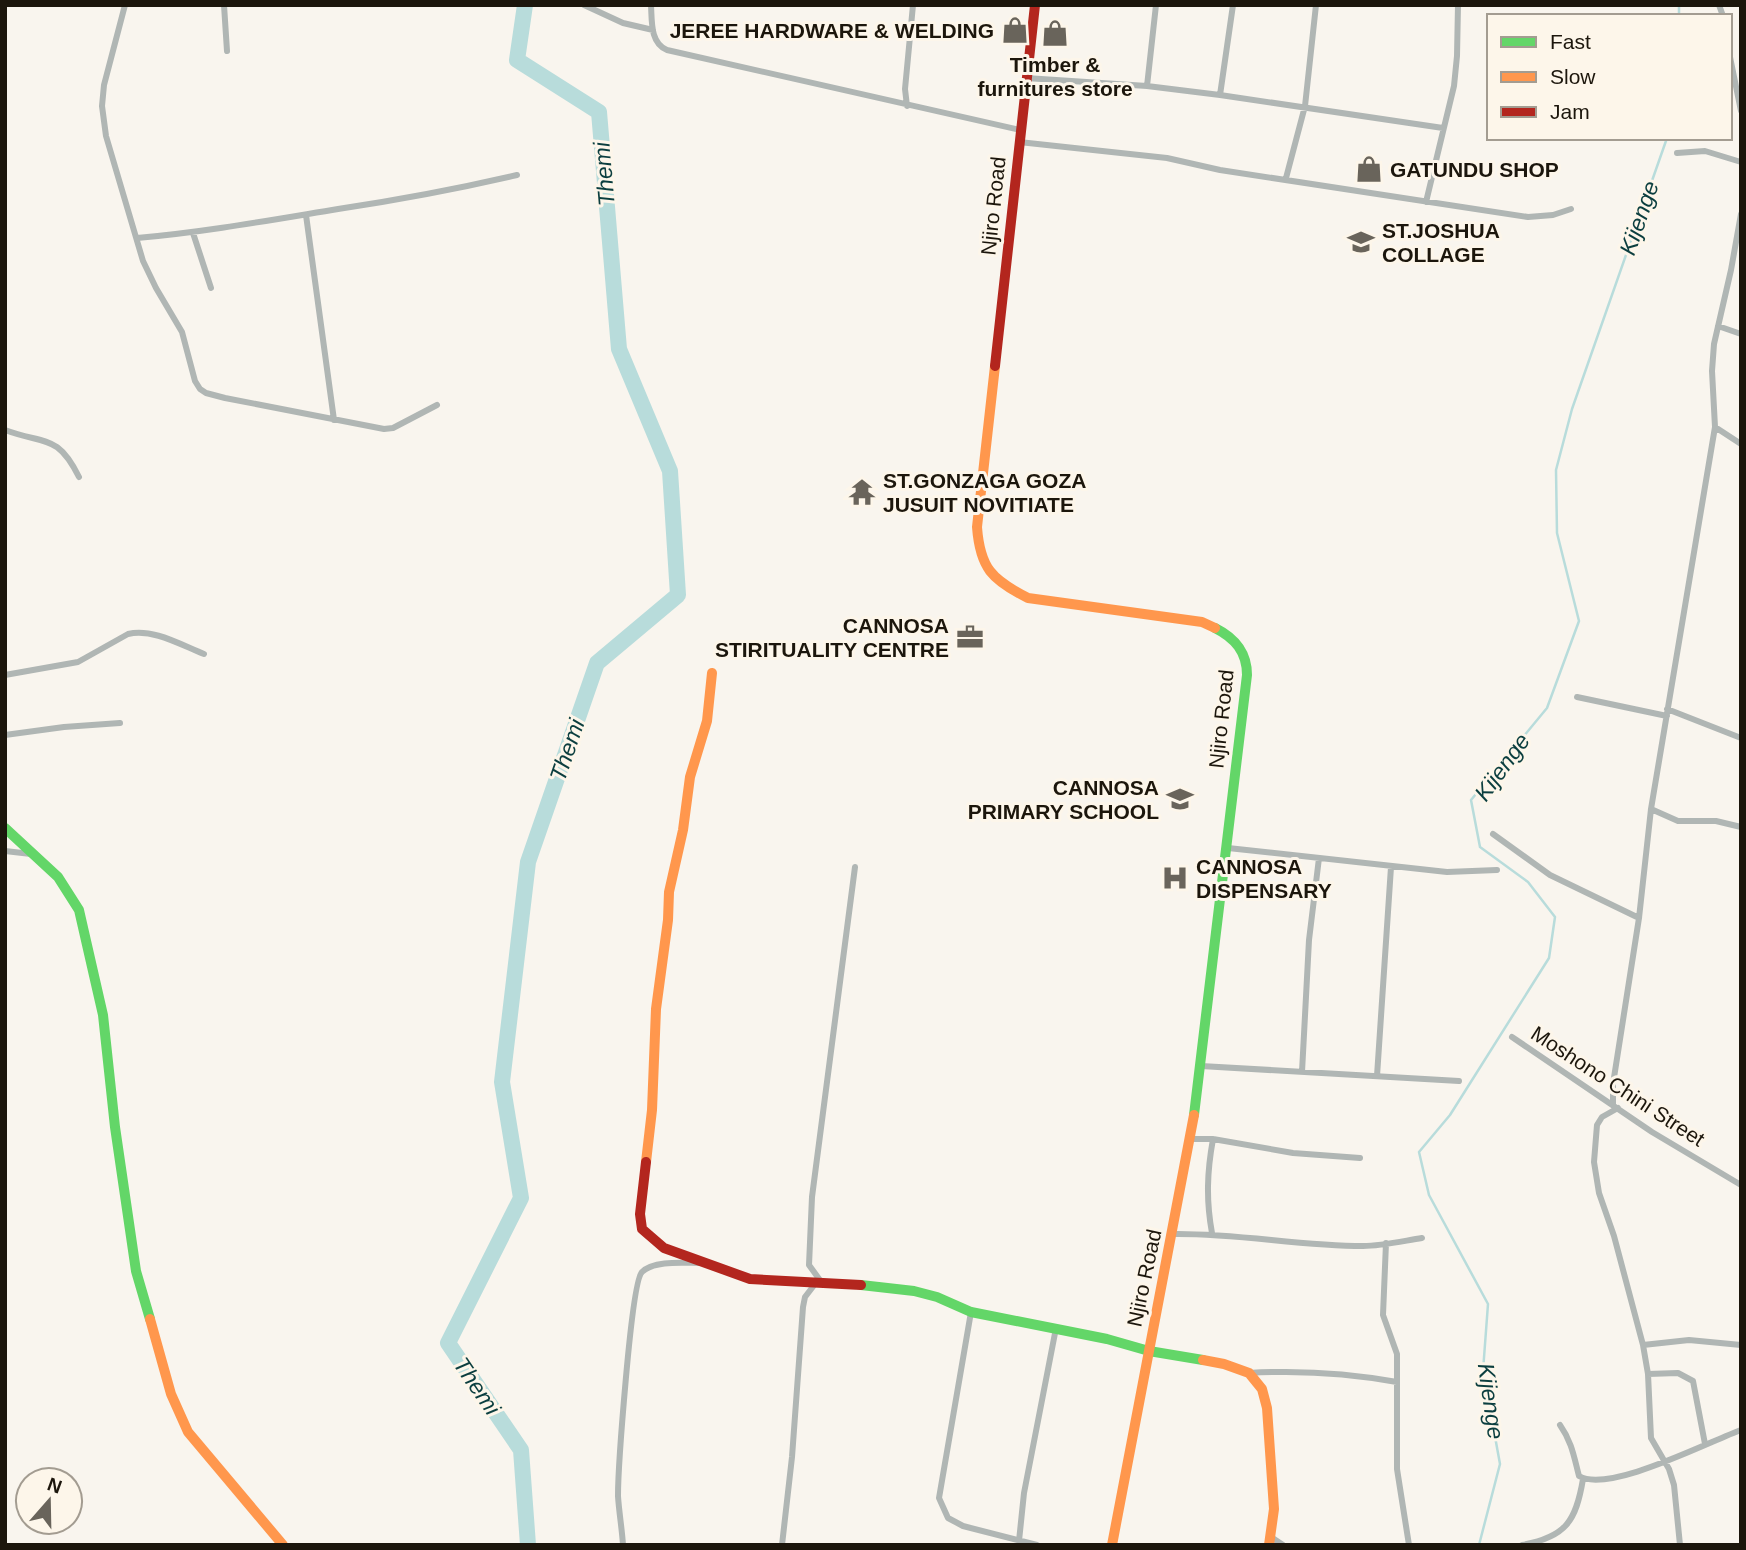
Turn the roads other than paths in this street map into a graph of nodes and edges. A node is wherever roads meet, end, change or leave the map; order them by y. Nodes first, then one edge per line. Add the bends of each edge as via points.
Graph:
1 (125, 5) edge
2 (224, 5) edge
3 (584, 5) edge
4 (651, 5) edge
5 (913, 5) edge
6 (1034, 5) edge
7 (1156, 5) edge
8 (1233, 5) edge
9 (1316, 5) edge
10 (1458, 5) edge
11 (653, 30) junction
12 (227, 51) dead end
13 (1732, 67) edge
14 (1026, 78) junction
15 (1147, 86) junction
16 (1220, 95) junction
17 (907, 106) junction
18 (1305, 106) junction
19 (1741, 111) edge
20 (1443, 128) junction
21 (1020, 130) junction
22 (1019, 142) junction
23 (1677, 153) dead end
24 (1741, 162) edge
25 (517, 175) dead end
26 (1286, 178) junction
27 (1426, 202) junction
28 (1571, 209) dead end
29 (1741, 214) edge
30 (306, 215) junction
31 (193, 233) junction
32 (137, 238) junction
33 (211, 288) dead end
34 (1717, 326) junction
35 (1741, 334) edge
36 (437, 405) dead end
37 (334, 420) junction
38 (1716, 428) junction
39 (5, 430) edge
40 (1741, 444) edge
41 (79, 477) dead end
42 (204, 654) dead end
43 (712, 673) dead end
44 (5, 675) edge
45 (1577, 696) dead end
46 (1667, 713) junction
47 (120, 723) dead end
48 (5, 735) edge
49 (1741, 738) edge
50 (1651, 809) junction
51 (1741, 827) edge
52 (5, 828) edge
53 (1493, 834) dead end
54 (1228, 848) junction
55 (5, 850) edge
56 (32, 854) junction
57 (1319, 858) junction
58 (855, 867) dead end
59 (1391, 867) junction
60 (1497, 870) dead end
61 (1639, 918) junction
62 (1512, 1037) dead end
63 (1201, 1066) junction
64 (1302, 1072) junction
65 (1377, 1076) junction
66 (1459, 1081) dead end
67 (1616, 1106) junction
68 (1190, 1139) junction
69 (1213, 1139) junction
70 (1360, 1158) dead end
71 (1741, 1185) edge
72 (1212, 1233) junction
73 (1173, 1234) junction
74 (1422, 1238) dead end
75 (1387, 1243) junction
76 (705, 1262) junction
77 (819, 1284) junction
78 (971, 1311) junction
79 (1056, 1328) junction
80 (1643, 1345) junction
81 (1741, 1345) edge
82 (1149, 1351) junction
83 (1249, 1373) junction
84 (1648, 1374) junction
85 (1397, 1382) junction
86 (1560, 1425) dead end
87 (1741, 1430) edge
88 (1705, 1444) junction
89 (1665, 1461) junction
90 (1583, 1479) junction
91 (1019, 1541) junction
92 (1270, 1541) edge
93 (283, 1545) edge
94 (623, 1545) edge
95 (782, 1545) edge
96 (1037, 1545) edge
97 (1112, 1545) edge
98 (1283, 1545) edge
99 (1409, 1545) edge
100 (1522, 1545) edge
101 (1680, 1545) edge

1 - 32 street via 102,106 106,136
2 - 12 street
3 - 11 street via 623,23
4 - 11 street
5 - 17 street
6 - 14 street, Njiro Road
7 - 15 street
8 - 16 street
9 - 18 street
10 - 20 street via 1455,76
11 - 17 street via 657,43 667,50
13 - 19 street
14 - 15 street
14 - 21 street, Njiro Road
15 - 16 street
16 - 18 street
17 - 21 street
18 - 20 street
18 - 26 street
20 - 27 street
21 - 22 street, Njiro Road
22 - 26 street via 1131,153
22 - 54 street, Njiro Road via 977,527 980,558 990,576 1028,598 1202,622 1220,629 1238,646 1246,660 1247,689
23 - 24 street via 1705,151
25 - 30 street via 443,193
26 - 27 street
27 - 28 street via 1528,217
29 - 34 street
30 - 31 street
30 - 37 street
31 - 32 street
31 - 33 street
32 - 37 street via 156,288 183,332 200,389
34 - 35 street
34 - 38 street via 1712,371
36 - 37 street via 393,428
38 - 40 street
38 - 46 street
39 - 41 street via 57,445
42 - 44 street via 136,632 78,662
43 - 76 street via 707,721 669,892 640,1214 642,1229 664,1248
45 - 46 street
46 - 49 street
46 - 50 street
47 - 48 street
50 - 51 street via 1678,821 1716,821
50 - 61 street
52 - 56 street
53 - 61 street via 1550,874
54 - 57 street
54 - 63 street, Njiro Road
55 - 56 street
56 - 93 street via 71,894 87,939 103,1015 130,1236 171,1394 188,1432
57 - 59 street
57 - 64 street
58 - 77 street via 809,1232 809,1265
59 - 60 street
59 - 65 street
61 - 67 street via 1613,1084
62 - 67 street, Moshono Chini Street
63 - 64 street
63 - 68 street, Njiro Road
64 - 65 street
65 - 66 street
67 - 71 street, Moshono Chini Street
67 - 80 street via 1597,1125 1594,1162
68 - 69 street
68 - 73 street, Njiro Road
69 - 70 street via 1293,1153
69 - 72 street via 1206,1182
72 - 73 street
72 - 75 street via 1315,1244
73 - 82 street, Njiro Road
74 - 75 street
75 - 85 street via 1383,1315 1397,1354
76 - 77 street via 750,1279
76 - 94 street via 656,1266 638,1276 618,1496
77 - 78 street via 914,1291
77 - 95 street via 805,1297 803,1307
78 - 79 street
78 - 91 street via 939,1498 948,1518
79 - 82 street
79 - 91 street
80 - 81 street via 1689,1340
80 - 84 street
82 - 83 street
82 - 97 street, Njiro Road
83 - 85 street via 1300,1371
83 - 92 street via 1262,1390 1266,1408 1274,1509
84 - 88 street via 1678,1373 1693,1381
84 - 89 street via 1651,1438
85 - 99 street via 1397,1469
86 - 90 street via 1569,1437
87 - 88 street
88 - 89 street
89 - 90 street via 1619,1477
89 - 101 street via 1674,1485
90 - 100 street via 1568,1524 1545,1539
91 - 96 street
92 - 98 street

